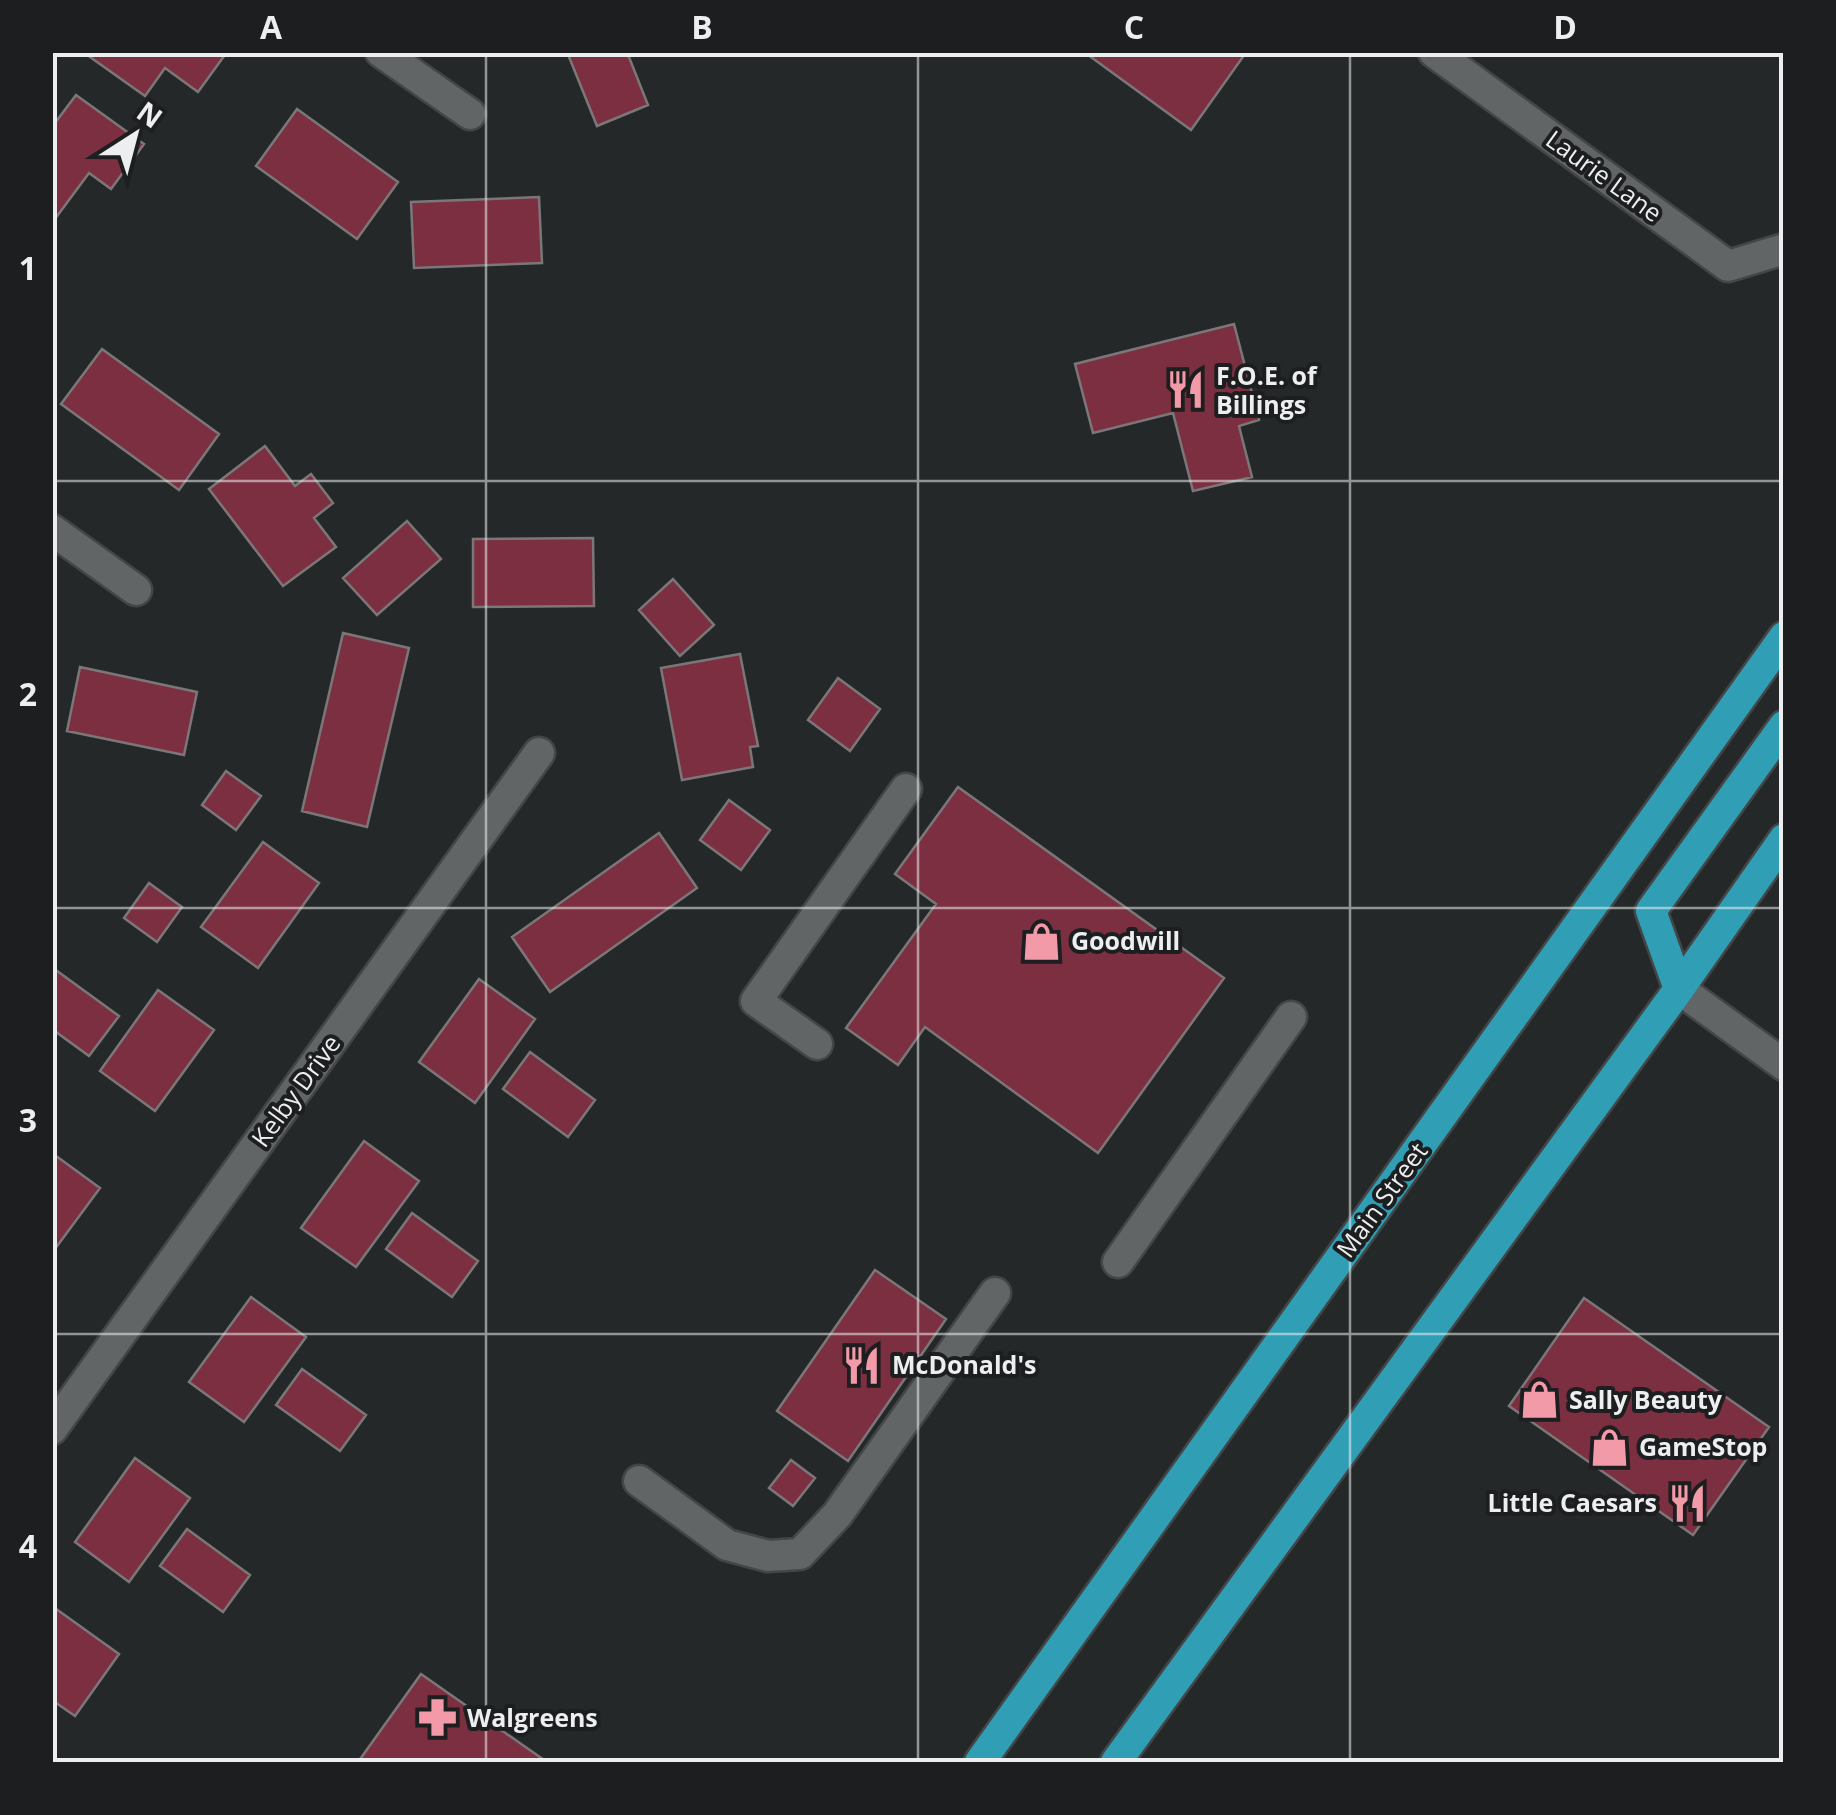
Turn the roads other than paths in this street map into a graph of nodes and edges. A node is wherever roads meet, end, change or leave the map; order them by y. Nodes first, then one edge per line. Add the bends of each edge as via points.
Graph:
1 (381, 52) edge
2 (1434, 52) edge
3 (470, 114) dead end
4 (1784, 249) edge
5 (52, 530) edge
6 (136, 590) dead end
7 (1784, 637) edge
8 (1784, 726) edge
9 (539, 753) dead end
10 (906, 789) dead end
11 (1784, 839) edge
12 (1679, 990) junction
13 (1291, 1017) dead end
14 (817, 1044) dead end
15 (1784, 1065) edge
16 (1118, 1262) dead end
17 (995, 1293) dead end
18 (52, 1429) edge
19 (639, 1481) dead end
20 (980, 1762) edge
21 (1116, 1762) edge

1 - 3 street
2 - 4 street, Laurie Lane via 1728,266
5 - 6 street
7 - 20 main road, Main Street
8 - 12 main road via 1651,912
9 - 18 street, Kelby Drive
10 - 14 street via 756,1001
11 - 12 main road
12 - 15 street
12 - 21 main road
13 - 16 street
17 - 19 street via 837,1514 800,1554 768,1556 727,1545

